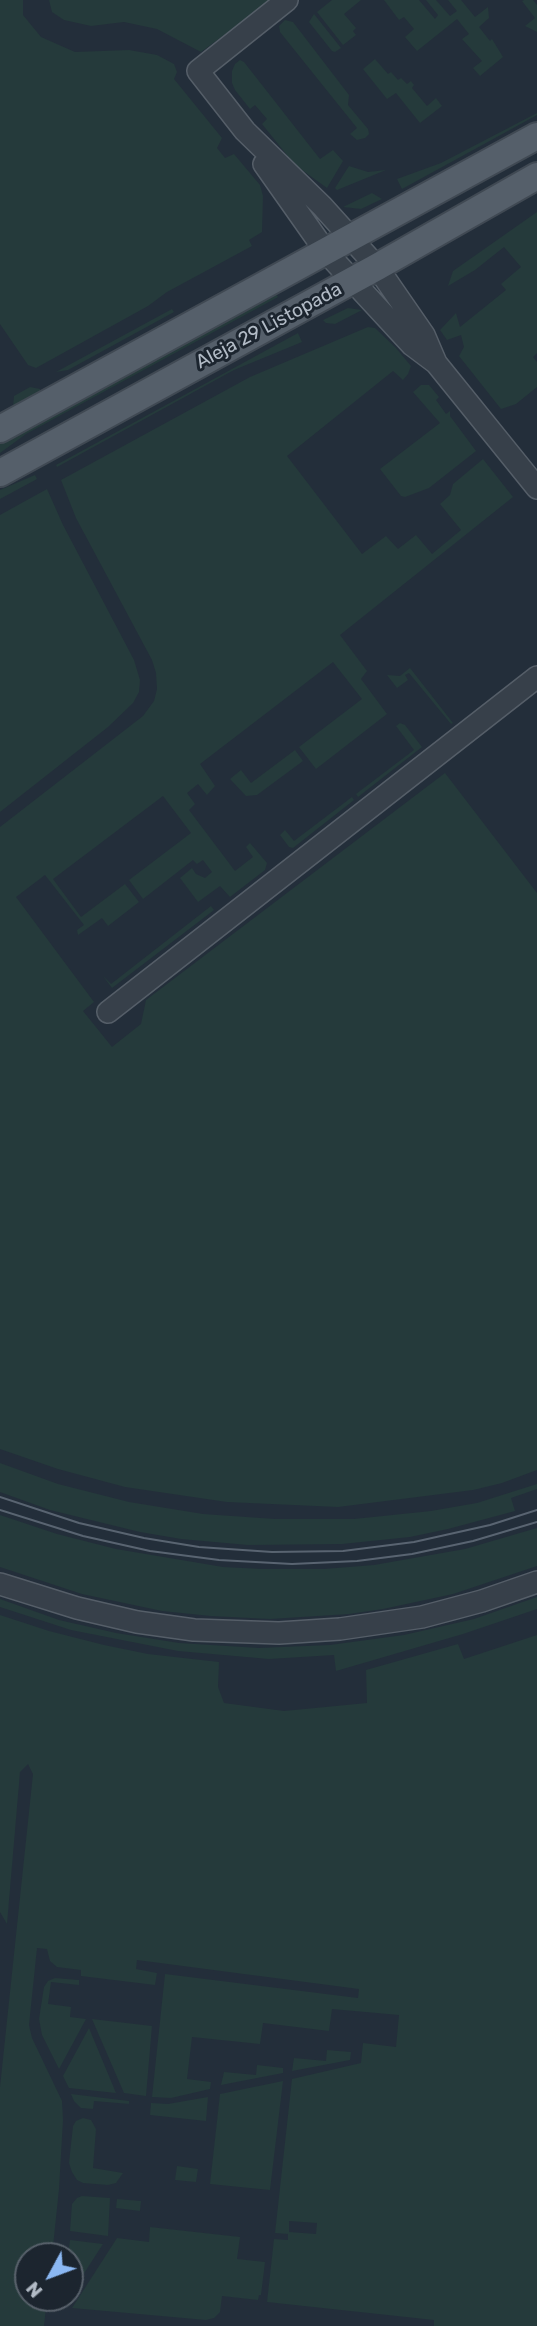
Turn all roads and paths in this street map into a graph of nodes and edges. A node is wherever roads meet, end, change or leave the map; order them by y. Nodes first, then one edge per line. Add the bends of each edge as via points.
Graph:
1 (287, 0) edge
2 (246, 131) junction
3 (537, 136) edge
4 (537, 176) edge
5 (352, 238) junction
6 (326, 252) junction
7 (377, 267) junction
8 (352, 281) junction
9 (436, 363) junction
10 (0, 429) edge
11 (0, 473) edge
12 (537, 488) edge
13 (537, 677) edge
14 (108, 1012) dead end
15 (537, 1582) edge
16 (0, 1584) edge

1 - 2 street via 198,71
2 - 5 street
2 - 6 street
3 - 5 main road, Aleja 29 Listopada
4 - 7 main road, Aleja 29 Listopada
5 - 6 main road, Aleja 29 Listopada
5 - 7 street
6 - 8 street
6 - 10 main road, Aleja 29 Listopada
7 - 8 main road, Aleja 29 Listopada
7 - 9 street via 424,335
8 - 9 street via 412,345
8 - 11 main road, Aleja 29 Listopada
9 - 12 street
13 - 14 street
15 - 16 street via 452,1610 404,1620 279,1633 194,1630 137,1622

